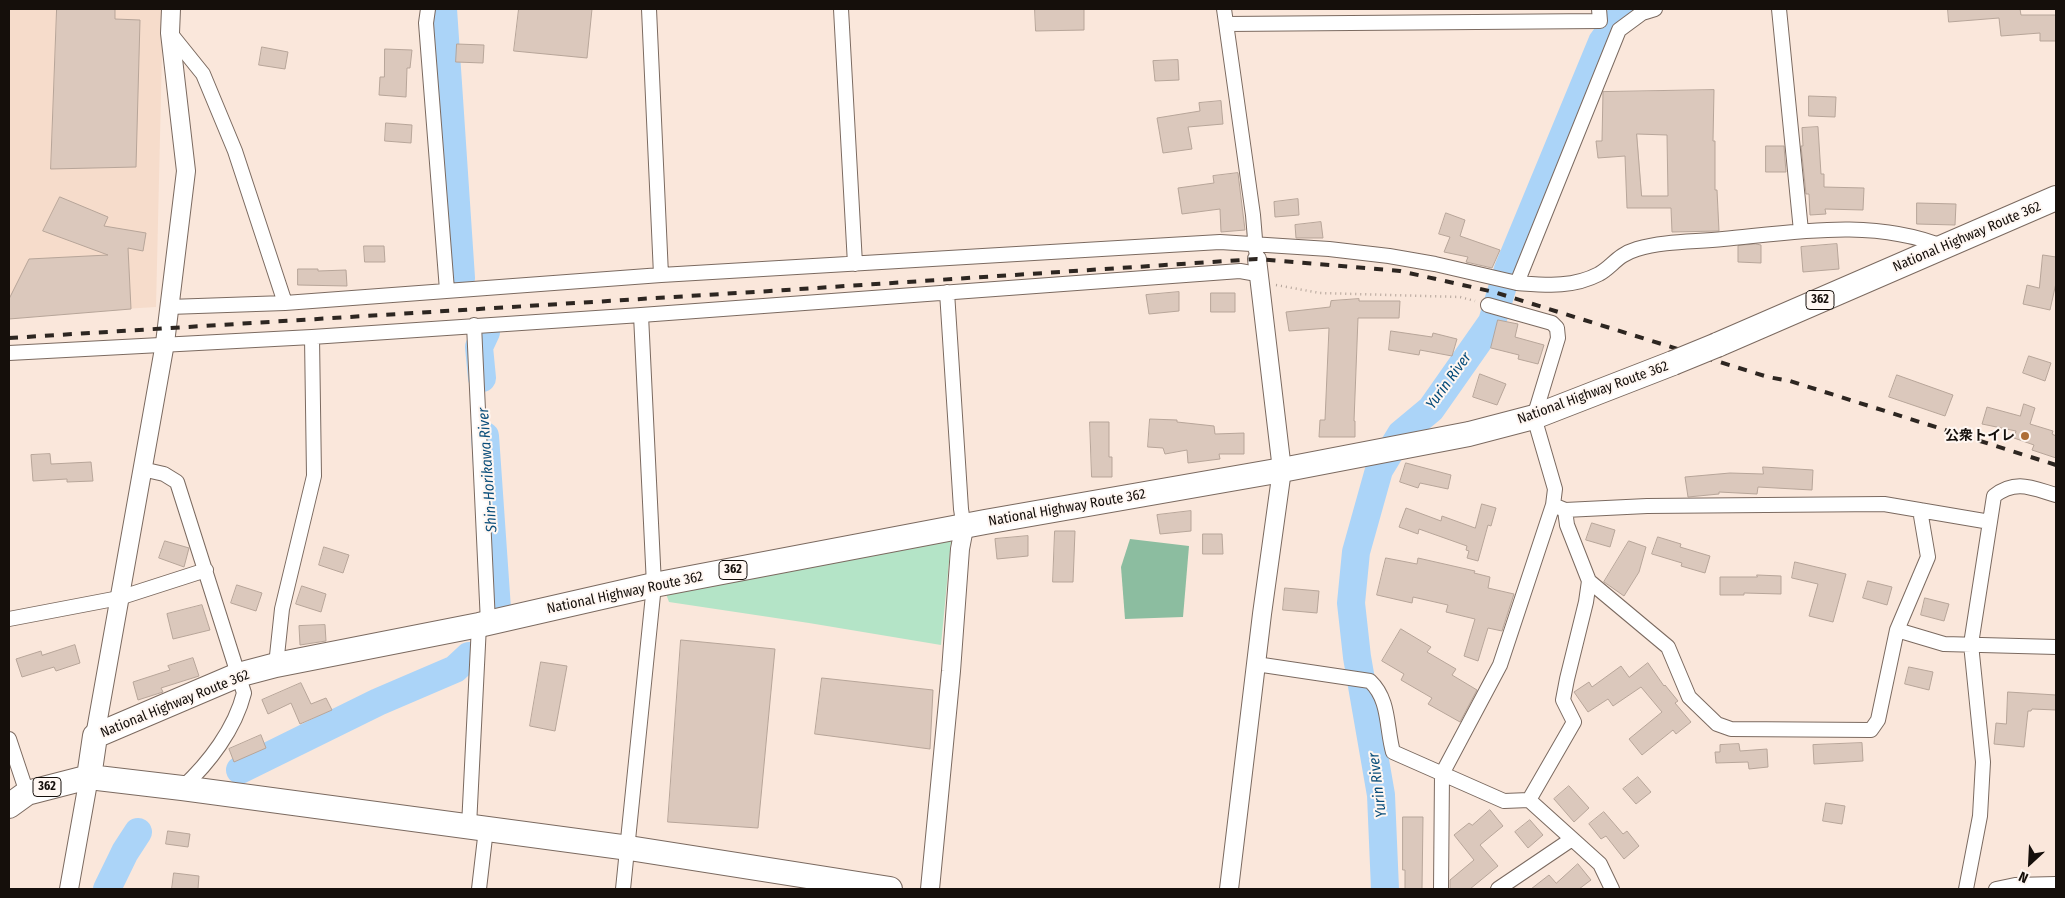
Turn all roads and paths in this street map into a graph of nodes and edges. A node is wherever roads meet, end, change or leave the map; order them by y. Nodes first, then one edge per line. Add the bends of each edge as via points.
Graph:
1 (170, 9) edge
2 (428, 9) edge
3 (650, 9) edge
4 (841, 9) edge
5 (1224, 9) edge
6 (1655, 9) edge
7 (1779, 9) edge
8 (1602, 17) edge
9 (1227, 24) junction
10 (1619, 30) junction
11 (170, 33) junction
12 (2056, 198) edge
13 (1801, 231) junction
14 (1944, 247) junction
15 (855, 264) junction
16 (1257, 264) junction
17 (661, 275) junction
18 (1518, 283) junction
19 (447, 290) junction
20 (947, 292) junction
21 (285, 303) junction
22 (1488, 305) joint
23 (169, 307) junction
24 (641, 315) junction
25 (474, 325) junction
26 (312, 336) junction
27 (166, 343) junction
28 (9, 353) edge
29 (1534, 417) junction
30 (142, 469) junction
31 (1282, 470) junction
32 (2056, 495) edge
33 (1559, 508) junction
34 (1920, 510) junction
35 (1990, 522) junction
36 (964, 528) junction
37 (206, 570) junction
38 (1588, 581) junction
39 (654, 585) junction
40 (119, 598) junction
41 (9, 619) edge
42 (484, 624) junction
43 (1897, 630) junction
44 (1971, 644) junction
45 (2056, 647) edge
46 (1256, 664) junction
47 (276, 665) junction
48 (238, 675) junction
49 (96, 736) junction
50 (9, 738) edge
51 (1442, 774) junction
52 (89, 777) junction
53 (182, 788) junction
54 (18, 799) edge
55 (1529, 800) junction
56 (477, 828) junction
57 (1572, 839) junction
58 (629, 848) junction
59 (2056, 884) edge
60 (69, 889) edge
61 (479, 889) edge
62 (623, 889) edge
63 (890, 889) edge
64 (930, 889) edge
65 (1229, 889) edge
66 (1441, 889) edge
67 (1498, 889) edge
68 (1612, 889) edge
69 (1966, 889) edge
70 (1996, 889) edge

1 - 11 street
2 - 19 street via 426,24
3 - 17 street
4 - 15 street
5 - 9 street
6 - 10 street via 1642,13
7 - 13 street
8 - 9 street
8 - 10 street
9 - 16 street
10 - 18 street
11 - 21 street via 203,74 235,152
11 - 23 street via 186,171
12 - 14 highway, National Highway Route 362 / 362
13 - 14 street via 1841,228 1873,231 1925,239
13 - 18 street via 1637,249 1618,257 1601,273 1582,281 1559,286
14 - 29 highway, National Highway Route 362 / 362, bridge via 1717,345
15 - 16 street via 1211,242
15 - 17 street
16 - 18 street via 1329,249 1435,264
16 - 20 street via 1240,271
16 - 22 path via 1320,293 1460,297
16 - 31 street
17 - 19 street
19 - 21 street
20 - 24 street
20 - 36 street
21 - 23 street
22 - 29 street via 1552,323 1557,328 1558,338
23 - 27 street
24 - 25 street
24 - 39 street
25 - 26 street
25 - 42 street
26 - 27 street
26 - 47 street via 314,476 282,609
27 - 28 street
27 - 30 street
29 - 31 highway, National Highway Route 362 / 362 via 1469,434
29 - 33 street
30 - 37 street via 164,474 177,482
30 - 40 street
31 - 36 highway, National Highway Route 362 / 362
31 - 46 street
32 - 35 street via 2031,488 2004,488 1994,496
33 - 34 street via 1884,504
33 - 38 street
33 - 51 street via 1500,665
34 - 35 street
34 - 43 street via 1928,556
35 - 44 street
36 - 39 highway, National Highway Route 362 / 362
36 - 64 street
37 - 40 street
37 - 48 street
38 - 43 street via 1668,648 1689,697 1717,724 1731,729 1871,730 1878,720
38 - 55 street via 1563,700 1574,722
39 - 42 highway, National Highway Route 362 / 362
39 - 58 street
40 - 41 street
40 - 49 street
42 - 47 highway, National Highway Route 362 / 362
42 - 56 street
43 - 44 street via 1944,644
44 - 45 street
44 - 69 street via 1983,762 1980,816
46 - 51 street via 1370,681 1379,689 1383,699 1393,752
46 - 65 street
47 - 48 highway, National Highway Route 362 / 362
48 - 49 highway, National Highway Route 362 / 362
48 - 53 street via 244,693 238,714 206,763
49 - 52 highway, National Highway Route 362
50 - 54 street
51 - 55 street via 1504,801
51 - 66 street
52 - 53 highway, 362
52 - 54 highway, 362
52 - 60 street
53 - 56 highway, 362
55 - 57 street
56 - 58 highway, 362
56 - 61 street
57 - 67 street
57 - 68 street via 1600,864
58 - 62 street
58 - 63 highway, 362
59 - 70 street

